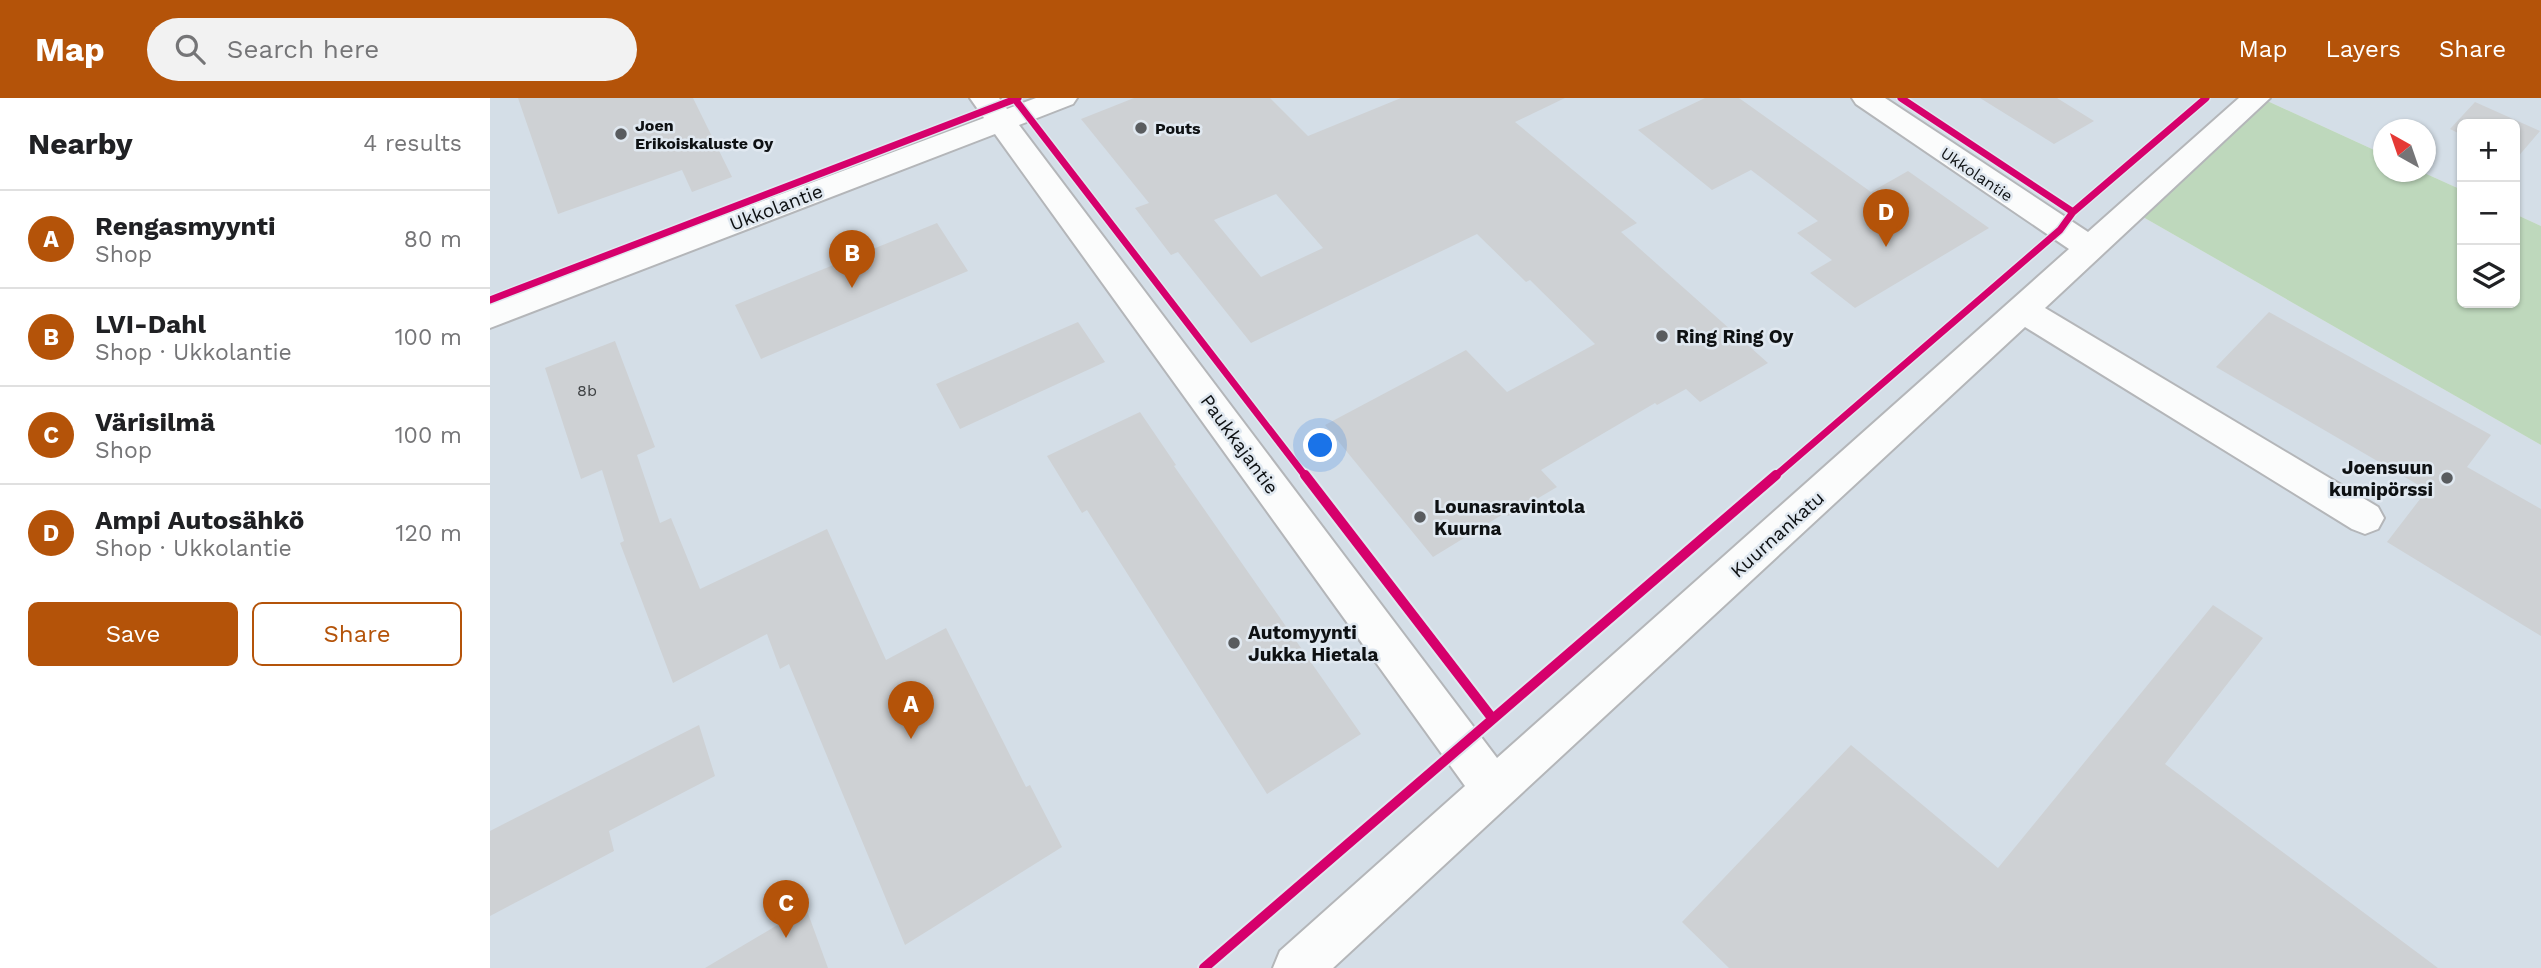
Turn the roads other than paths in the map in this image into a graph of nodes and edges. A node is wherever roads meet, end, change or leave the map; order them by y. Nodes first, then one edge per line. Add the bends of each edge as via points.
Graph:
1 (1063, 98) edge
2 (1866, 98) edge
3 (2256, 98) edge
4 (992, 109) edge
5 (2090, 248) junction
6 (2022, 310) junction
7 (490, 316) edge
8 (2365, 518) dead end
9 (1495, 791) junction
10 (1297, 968) edge

1 - 4 street, Ukkolantie
2 - 5 street, Ukkolantie
3 - 5 street, Kuurnankatu
4 - 7 street, Ukkolantie
4 - 9 street, Paukkajantie
5 - 6 street, Kuurnankatu
6 - 8 street
6 - 9 street, Kuurnankatu
9 - 10 street, Kuurnankatu

